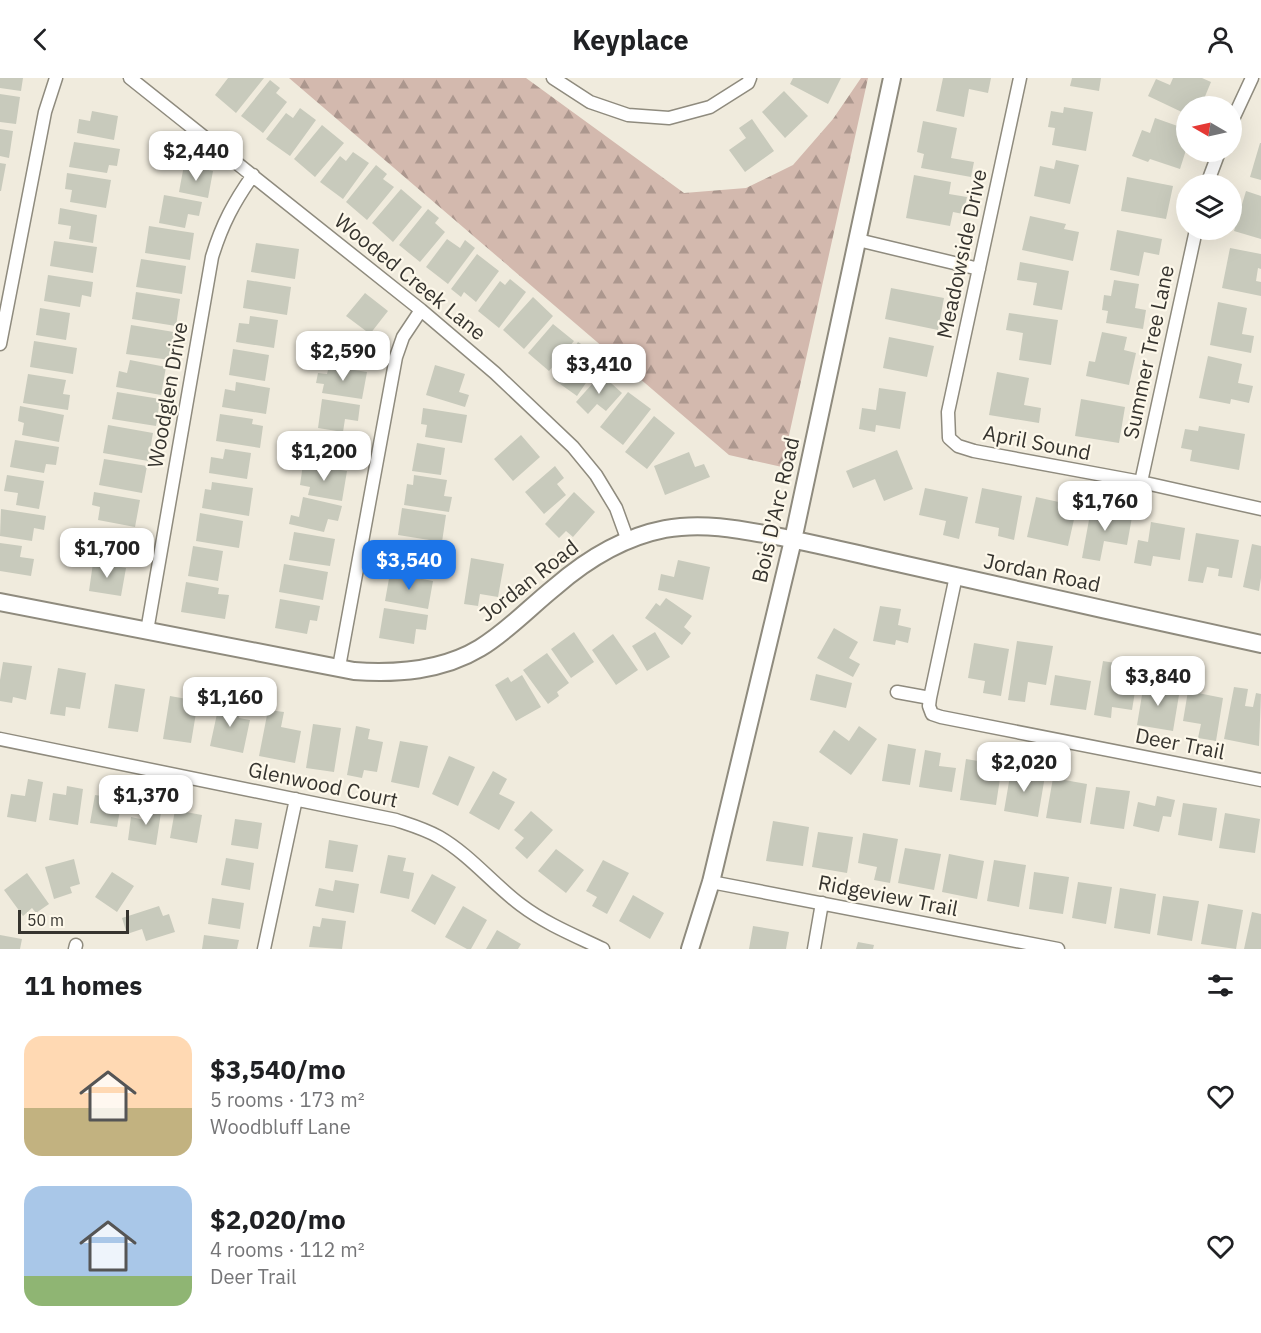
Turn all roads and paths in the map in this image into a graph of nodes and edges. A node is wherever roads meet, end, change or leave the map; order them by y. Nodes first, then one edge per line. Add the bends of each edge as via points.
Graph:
1 (56, 78) edge
2 (130, 78) edge
3 (553, 78) edge
4 (750, 78) edge
5 (892, 78) edge
6 (1020, 78) edge
7 (1252, 78) edge
8 (1242, 100) edge
9 (254, 175) junction
10 (858, 240) junction
11 (1194, 240) edge
12 (979, 269) junction
13 (421, 310) junction
14 (0, 344) edge
15 (949, 438) joint
16 (1141, 482) junction
17 (1261, 509) edge
18 (793, 540) junction
19 (628, 541) junction
20 (956, 576) junction
21 (0, 602) edge
22 (147, 631) junction
23 (1261, 644) edge
24 (339, 667) junction
25 (897, 692) dead end
26 (930, 698) junction
27 (0, 739) edge
28 (1261, 780) edge
29 (296, 800) junction
30 (711, 882) junction
31 (822, 903) junction
32 (1017, 945) edge
33 (264, 949) edge
34 (603, 949) edge
35 (690, 949) edge
36 (814, 949) edge
37 (1058, 949) edge

1 - 14 street via 45,112
2 - 9 street, Wooded Creek Lane
3 - 4 street via 590,102 628,115 669,118 710,107
5 - 10 street, Bois D'Arc Road
6 - 12 street, Meadowside Drive
7 - 8 street
9 - 13 street, Wooded Creek Lane
9 - 22 street, Woodglen Drive via 220,229 212,257
10 - 12 street
10 - 18 street, Bois D'Arc Road
11 - 16 street, Summer Tree Lane
12 - 15 street, Meadowside Drive via 948,412
13 - 19 street, Wooded Creek Lane via 573,447 616,508
13 - 24 street via 403,337 396,357
15 - 16 street, April Sound via 974,451
16 - 17 street, April Sound
18 - 19 street, Jordan Road via 711,526 680,526
18 - 20 street, Jordan Road
18 - 30 street, Bois D'Arc Road
19 - 24 street, Jordan Road via 595,557 505,630 453,660 419,670 383,673
20 - 23 street, Jordan Road
20 - 26 street
21 - 22 street, Jordan Road
22 - 24 street, Jordan Road
25 - 26 street
26 - 28 street, Deer Trail via 930,710 941,717
27 - 29 street, Glenwood Court
29 - 33 street
29 - 34 street, Glenwood Court via 421,828 465,855 523,907
30 - 31 street, Ridgeview Trail
30 - 35 street, Bois D'Arc Road
31 - 32 street, Ridgeview Trail
31 - 36 street
32 - 37 street, Ridgeview Trail

